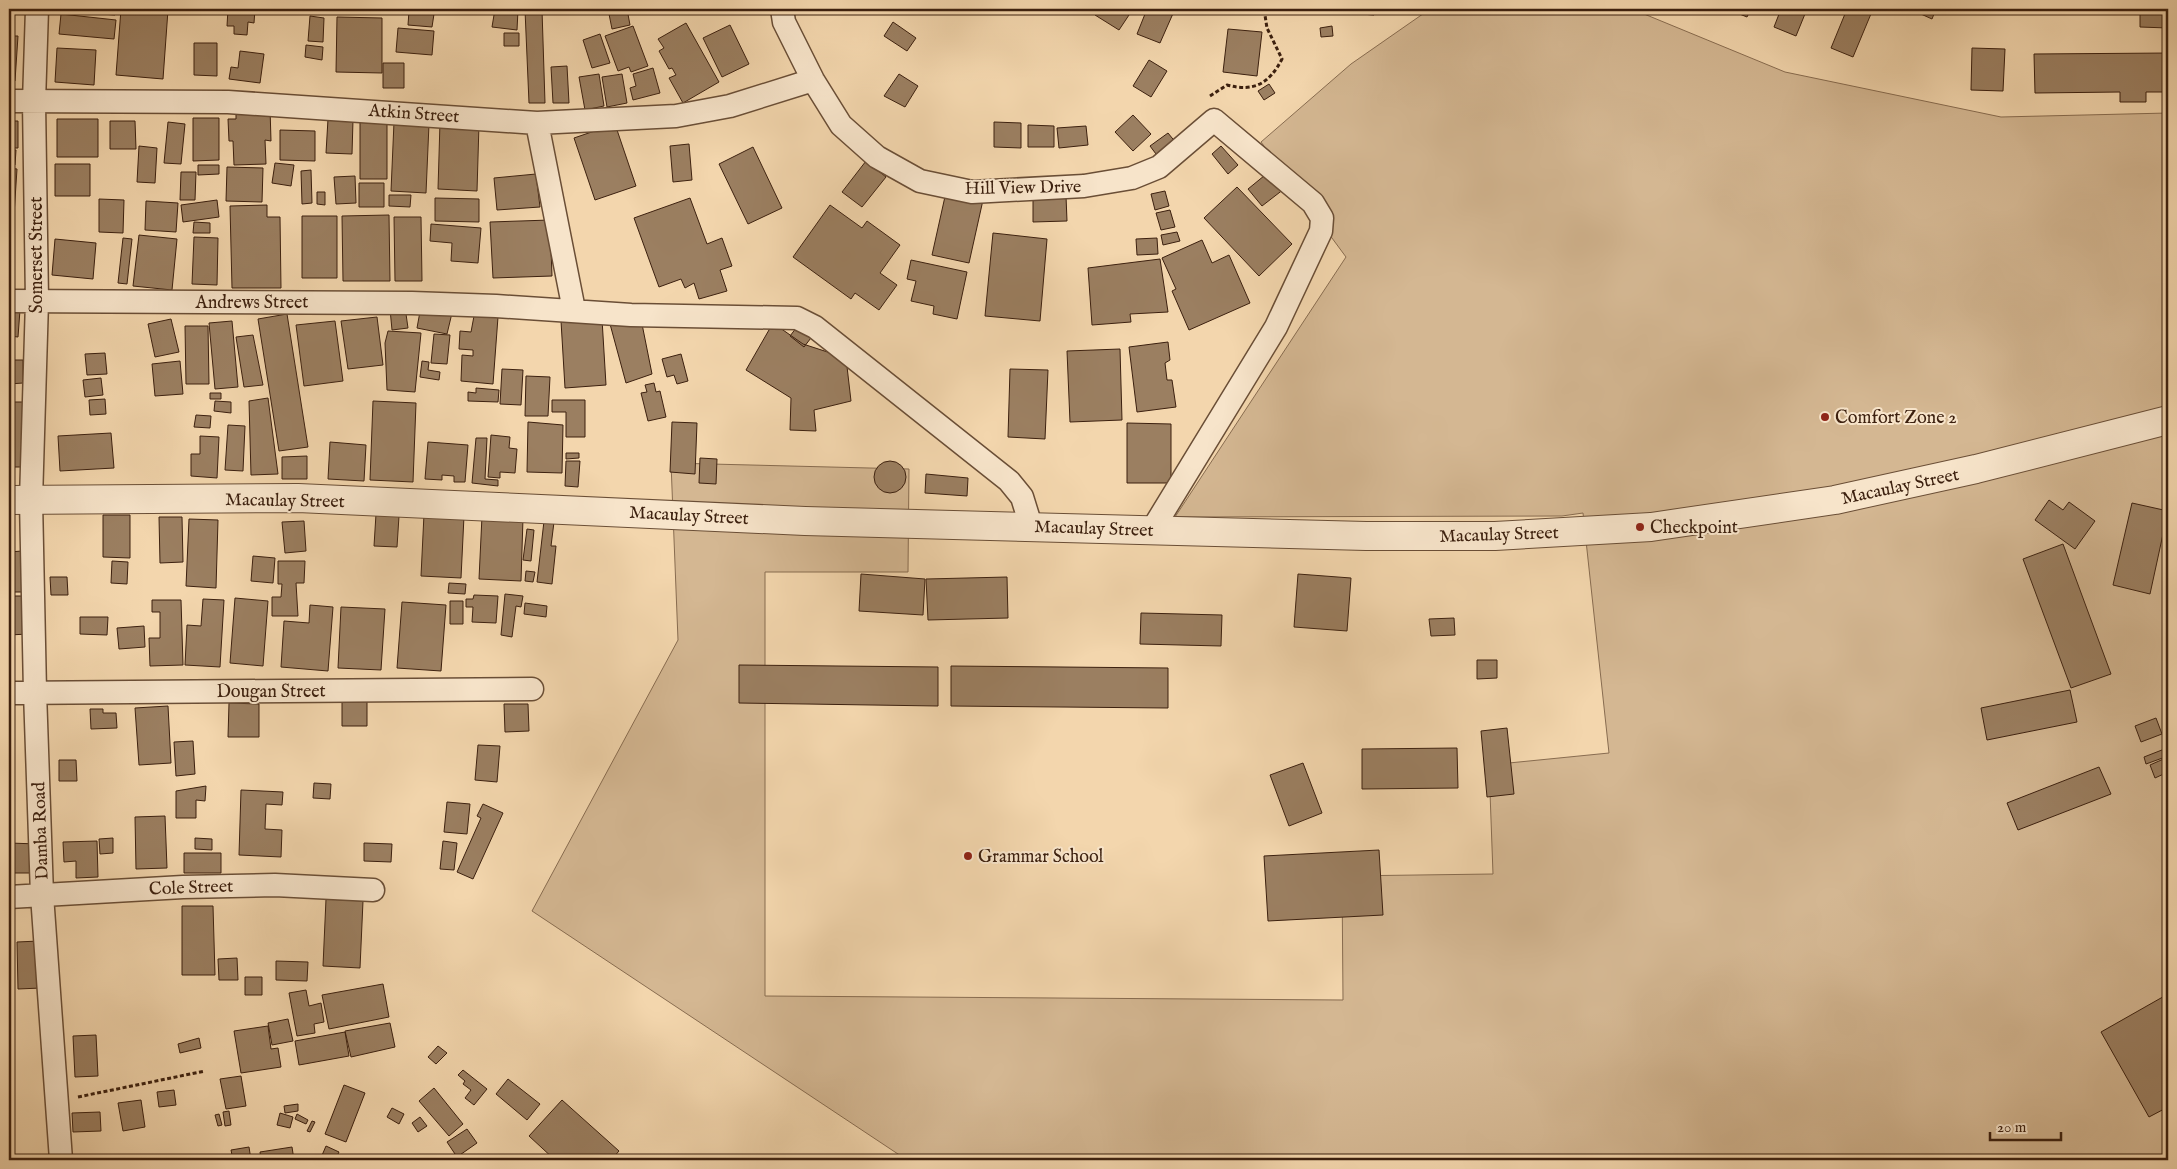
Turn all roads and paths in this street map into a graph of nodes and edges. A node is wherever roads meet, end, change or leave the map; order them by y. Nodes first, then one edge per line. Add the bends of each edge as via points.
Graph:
1 (36, 9) edge
2 (782, 9) edge
3 (1264, 9) edge
4 (813, 80) junction
5 (9, 101) edge
6 (34, 102) junction
7 (1214, 120) junction
8 (537, 123) junction
9 (9, 301) edge
10 (37, 301) junction
11 (574, 310) junction
12 (2168, 420) edge
13 (20, 500) edge
14 (1031, 526) junction
15 (1152, 530) junction
16 (532, 690) dead end
17 (35, 692) junction
18 (9, 693) edge
19 (373, 890) dead end
20 (42, 895) junction
21 (9, 896) edge
22 (205, 1072) dead end
23 (58, 1101) junction
24 (61, 1160) edge

1 - 6 street, Somerset Street
2 - 4 street, Hill View Drive via 784,22
3 - 7 path via 1267,28 1282,59 1275,72 1259,85 1243,89 1227,85 1208,98
4 - 7 street, Hill View Drive via 842,125 877,157 920,181 972,192 1084,186 1132,178 1158,167
4 - 8 street, Atkin Street via 730,106 676,116
5 - 6 street, Atkin Street
6 - 8 street, Atkin Street via 228,102
6 - 10 street, Somerset Street
7 - 15 street via 1313,203 1322,218 1321,231 1276,327
8 - 11 street
9 - 10 street, Andrews Street
10 - 11 street, Andrews Street via 412,303
10 - 13 street, Somerset Street
11 - 14 street, Andrews Street via 631,316 797,318 815,327 1009,481 1022,497
12 - 15 street, Macaulay Street via 1976,469 1835,500 1651,527 1495,536
13 - 14 street, Macaulay Street via 298,498 805,521
13 - 17 street, Damba Road
14 - 15 street, Macaulay Street
16 - 17 street, Dougan Street
17 - 18 street, Dougan Street
17 - 20 street, Damba Road
19 - 20 street, Cole Street via 275,885
20 - 21 street, Cole Street
20 - 23 street, Damba Road
22 - 23 path
23 - 24 street, Damba Road

